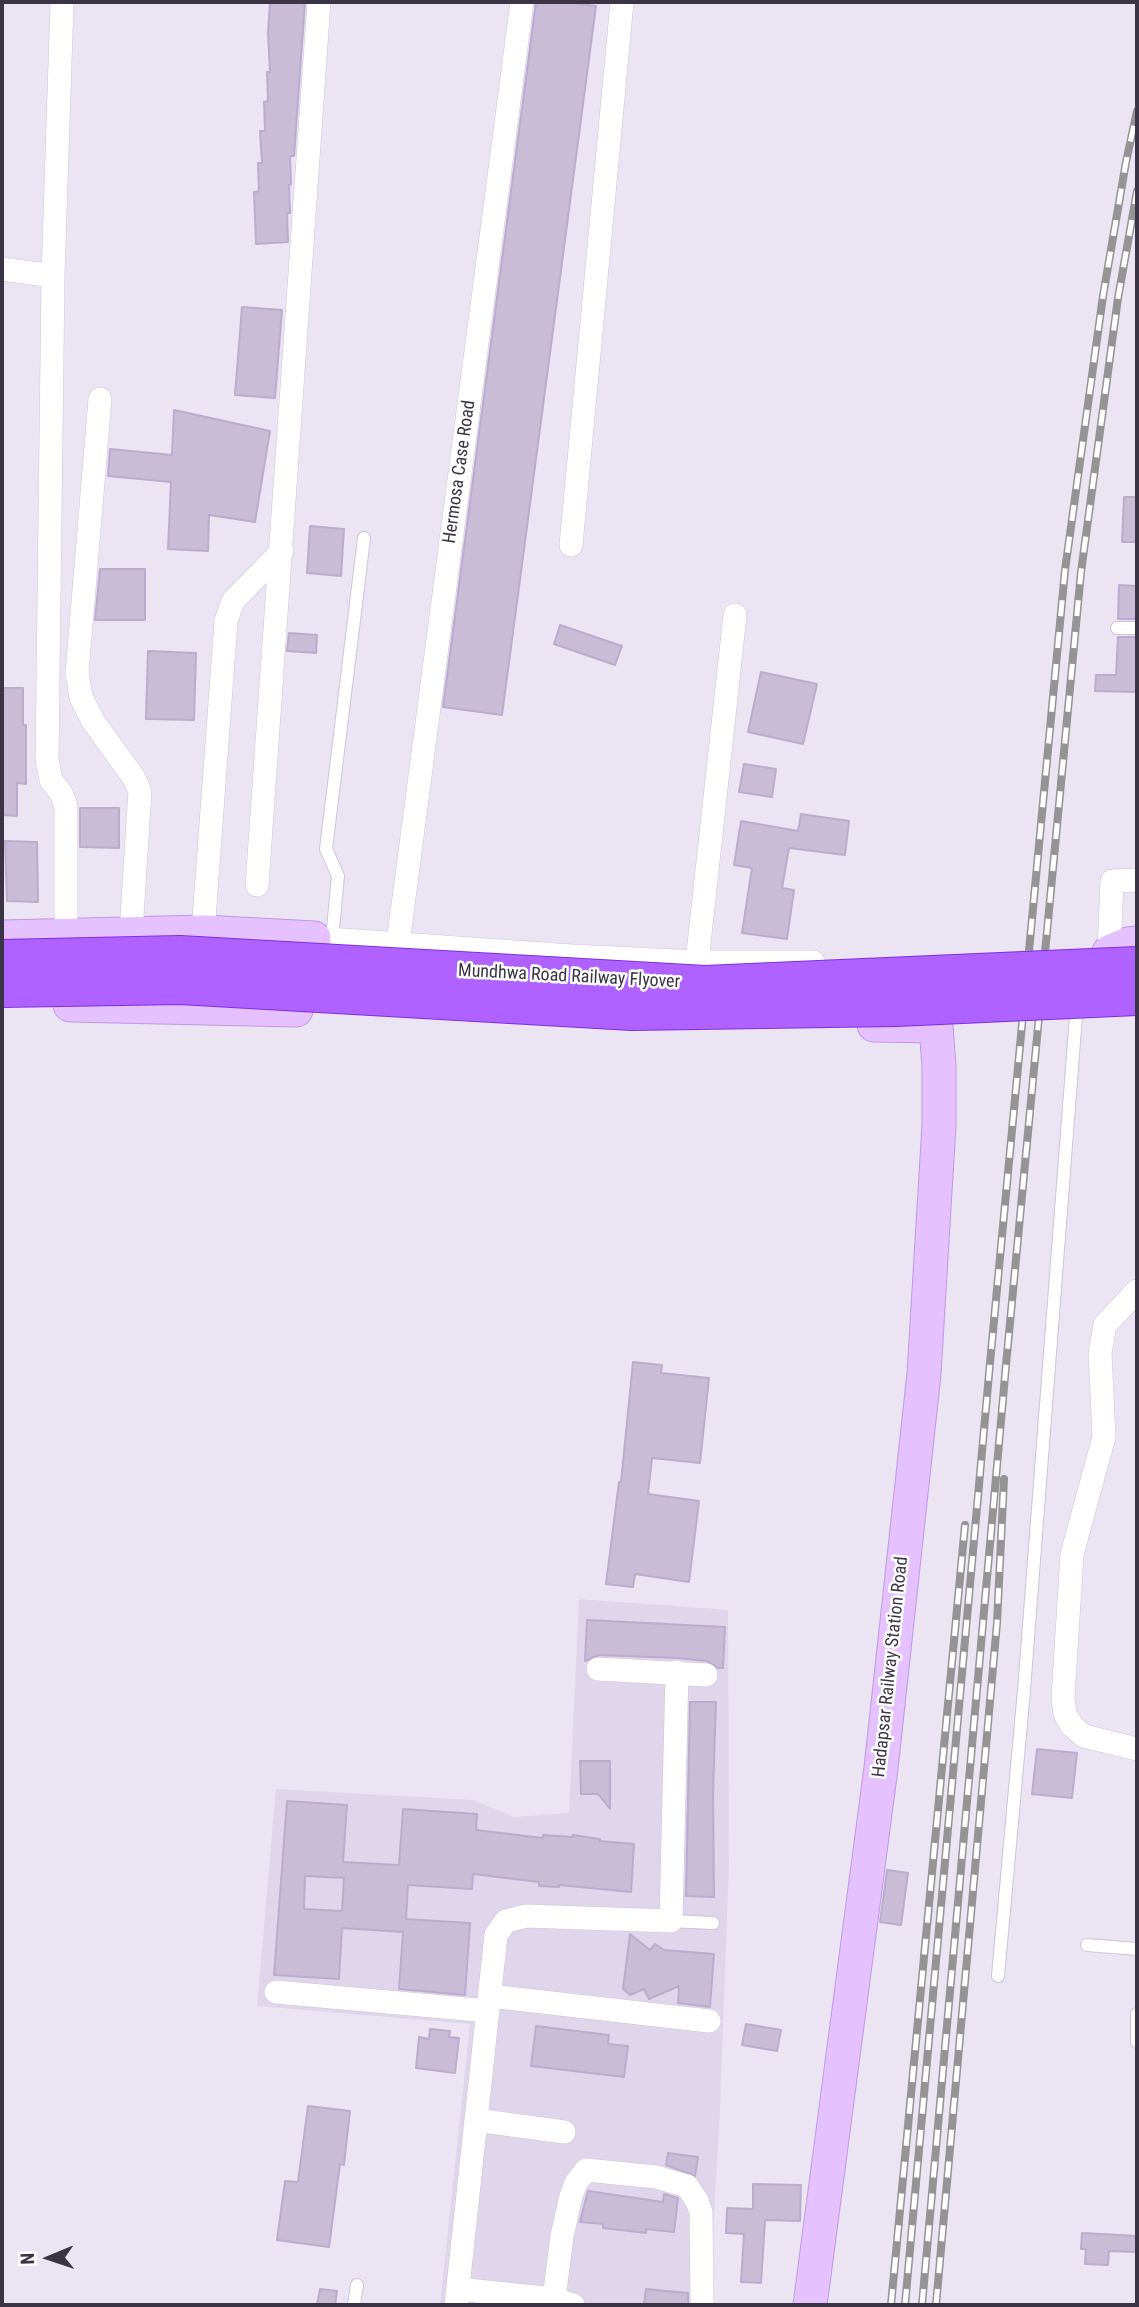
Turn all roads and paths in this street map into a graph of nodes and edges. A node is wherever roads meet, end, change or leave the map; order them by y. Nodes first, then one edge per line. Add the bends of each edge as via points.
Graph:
1 (62, 2) edge
2 (319, 2) edge
3 (522, 2) edge
4 (622, 2) edge
5 (2, 269) edge
6 (53, 276) junction
7 (100, 399) dead end
8 (364, 538) dead end
9 (571, 545) dead end
10 (282, 551) junction
11 (735, 615) dead end
12 (1116, 628) dead end
13 (1137, 628) edge
14 (1137, 880) edge
15 (257, 885) dead end
16 (131, 932) junction
17 (203, 932) junction
18 (66, 935) junction
19 (2, 937) edge
20 (323, 938) junction
21 (398, 943) junction
22 (1128, 954) edge
23 (2, 958) edge
24 (921, 959) dead end
25 (697, 962) junction
26 (2, 988) edge
27 (1137, 996) edge
28 (2, 1004) edge
29 (1137, 1010) edge
30 (310, 1011) junction
31 (1137, 1291) edge
32 (597, 1669) dead end
33 (677, 1672) junction
34 (706, 1675) dead end
35 (1137, 1749) edge
36 (671, 1921) junction
37 (713, 1923) dead end
38 (1087, 1945) dead end
39 (1137, 1949) edge
40 (998, 1976) dead end
41 (276, 1992) dead end
42 (489, 2003) junction
43 (1137, 2014) edge
44 (709, 2021) dead end
45 (1137, 2042) edge
46 (476, 2120) junction
47 (564, 2132) dead end
48 (357, 2285) dead end
49 (457, 2297) edge
50 (564, 2302) edge
51 (354, 2305) edge
52 (702, 2305) edge
53 (810, 2305) edge

1 - 6 street
2 - 10 street
3 - 21 street, Hermosa Case Road
4 - 9 street
5 - 6 street
6 - 18 street via 47,760 51,780 66,806
7 - 16 street via 77,673 81,697 93,721 140,791
8 - 20 lane via 327,849 338,876
10 - 15 street
10 - 17 street via 233,601 226,621
11 - 25 street
12 - 13 lane
14 - 22 street via 1112,881
16 - 17 street
16 - 18 street
17 - 20 street
18 - 19 street
20 - 21 street
20 - 30 street
21 - 25 street
22 - 23 highway, Mundhwa Road Railway Flyover, bridge via 705,985 180,955
22 - 29 street via 1111,1006
22 - 40 lane via 1091,960 1079,984
24 - 25 street
26 - 27 highway, Mundhwa Road Railway Flyover, bridge via 180,985 632,1011 896,1007
28 - 30 street
30 - 53 street, Hadapsar Railway Station Road via 681,1027 936,1026 939,1125 924,1374 881,1769
31 - 35 street via 1105,1325 1100,1353 1104,1437 1072,1554 1063,1698 1065,1714 1084,1736
32 - 33 street
33 - 34 street
33 - 36 street
36 - 37 lane
36 - 42 street via 526,1916 506,1921 496,1935
38 - 39 lane
41 - 42 street
42 - 44 street
42 - 46 street
43 - 45 lane
46 - 47 street
46 - 49 street
48 - 51 lane
49 - 50 street
50 - 52 street via 562,2236 571,2196 586,2170 656,2177 687,2186 701,2212

